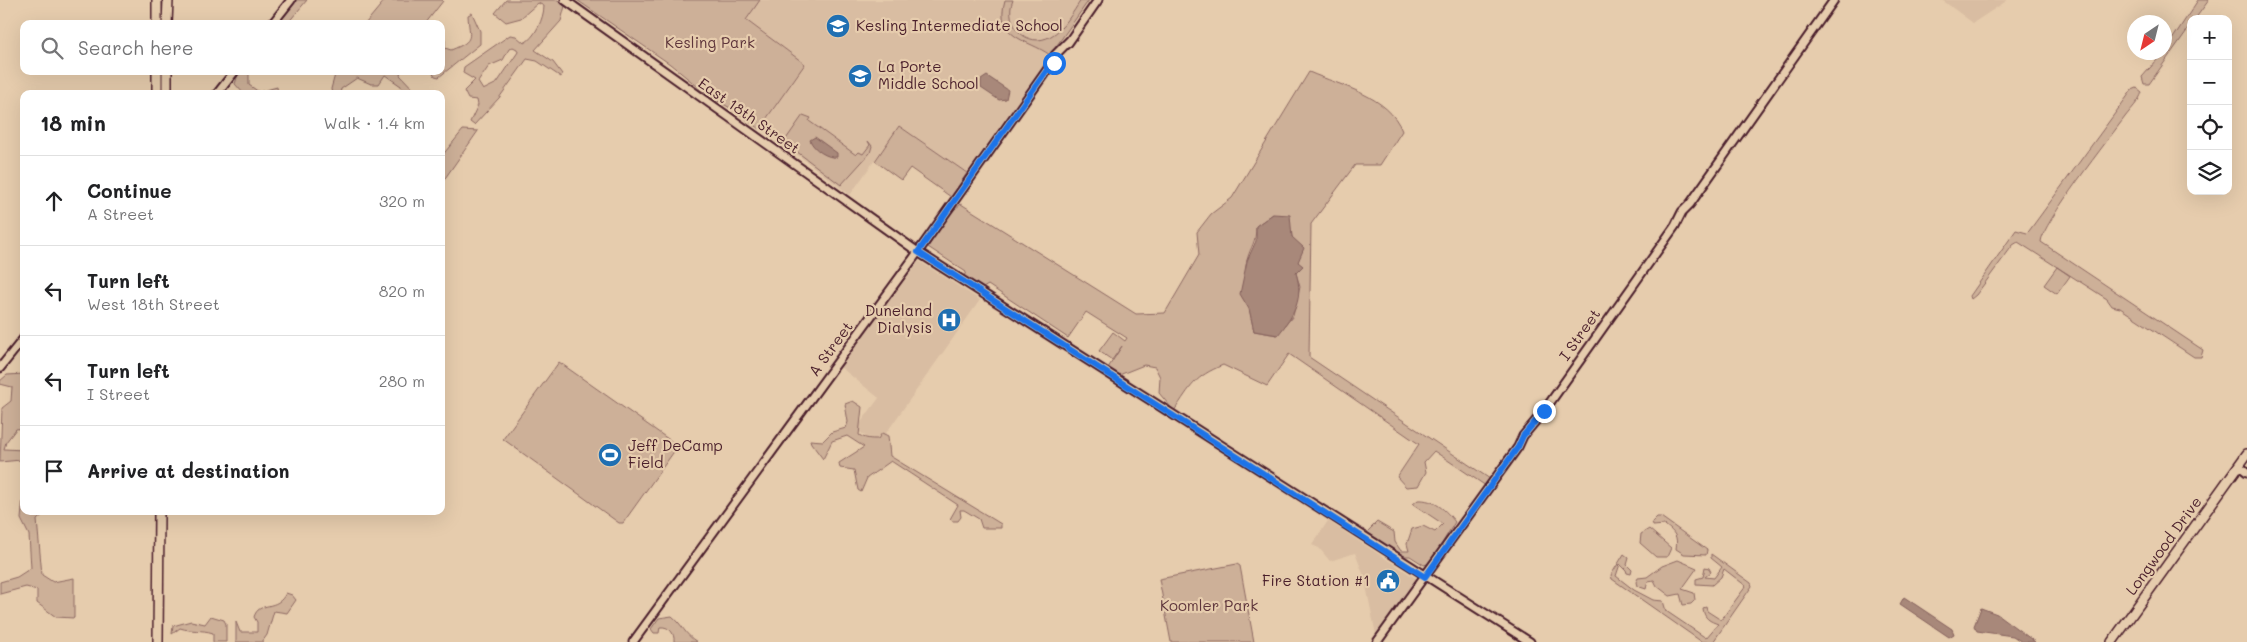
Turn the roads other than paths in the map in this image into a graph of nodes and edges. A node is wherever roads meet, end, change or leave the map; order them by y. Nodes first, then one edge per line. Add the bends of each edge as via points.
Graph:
1 (291, 0) edge
2 (565, 0) edge
3 (1098, 0) edge
4 (1834, 0) edge
5 (157, 2) edge
6 (168, 3) edge
7 (157, 20) edge
8 (168, 20) edge
9 (275, 20) edge
10 (157, 75) edge
11 (167, 75) edge
12 (232, 75) edge
13 (157, 90) edge
14 (167, 90) edge
15 (220, 90) edge
16 (918, 252) junction
17 (20, 343) edge
18 (0, 368) edge
19 (2247, 454) edge
20 (2239, 466) junction
21 (2247, 472) edge
22 (159, 515) edge
23 (1425, 577) junction
24 (158, 642) edge
25 (633, 642) edge
26 (1377, 642) edge
27 (1530, 642) edge
28 (2112, 642) edge

1 - 9 street
2 - 16 street, East 18th Street
3 - 16 street, A Street via 1070,40 1055,55
4 - 23 street, I Street
5 - 6 main road
5 - 7 main road
6 - 8 main road
10 - 13 main road
11 - 14 main road
12 - 15 street
16 - 23 street, East 18th Street
16 - 25 street, A Street
17 - 18 street
19 - 20 main road, Longwood Drive
20 - 21 street
20 - 28 main road, Longwood Drive
22 - 24 main road
23 - 26 street, I Street
23 - 27 street, East 18th Street

